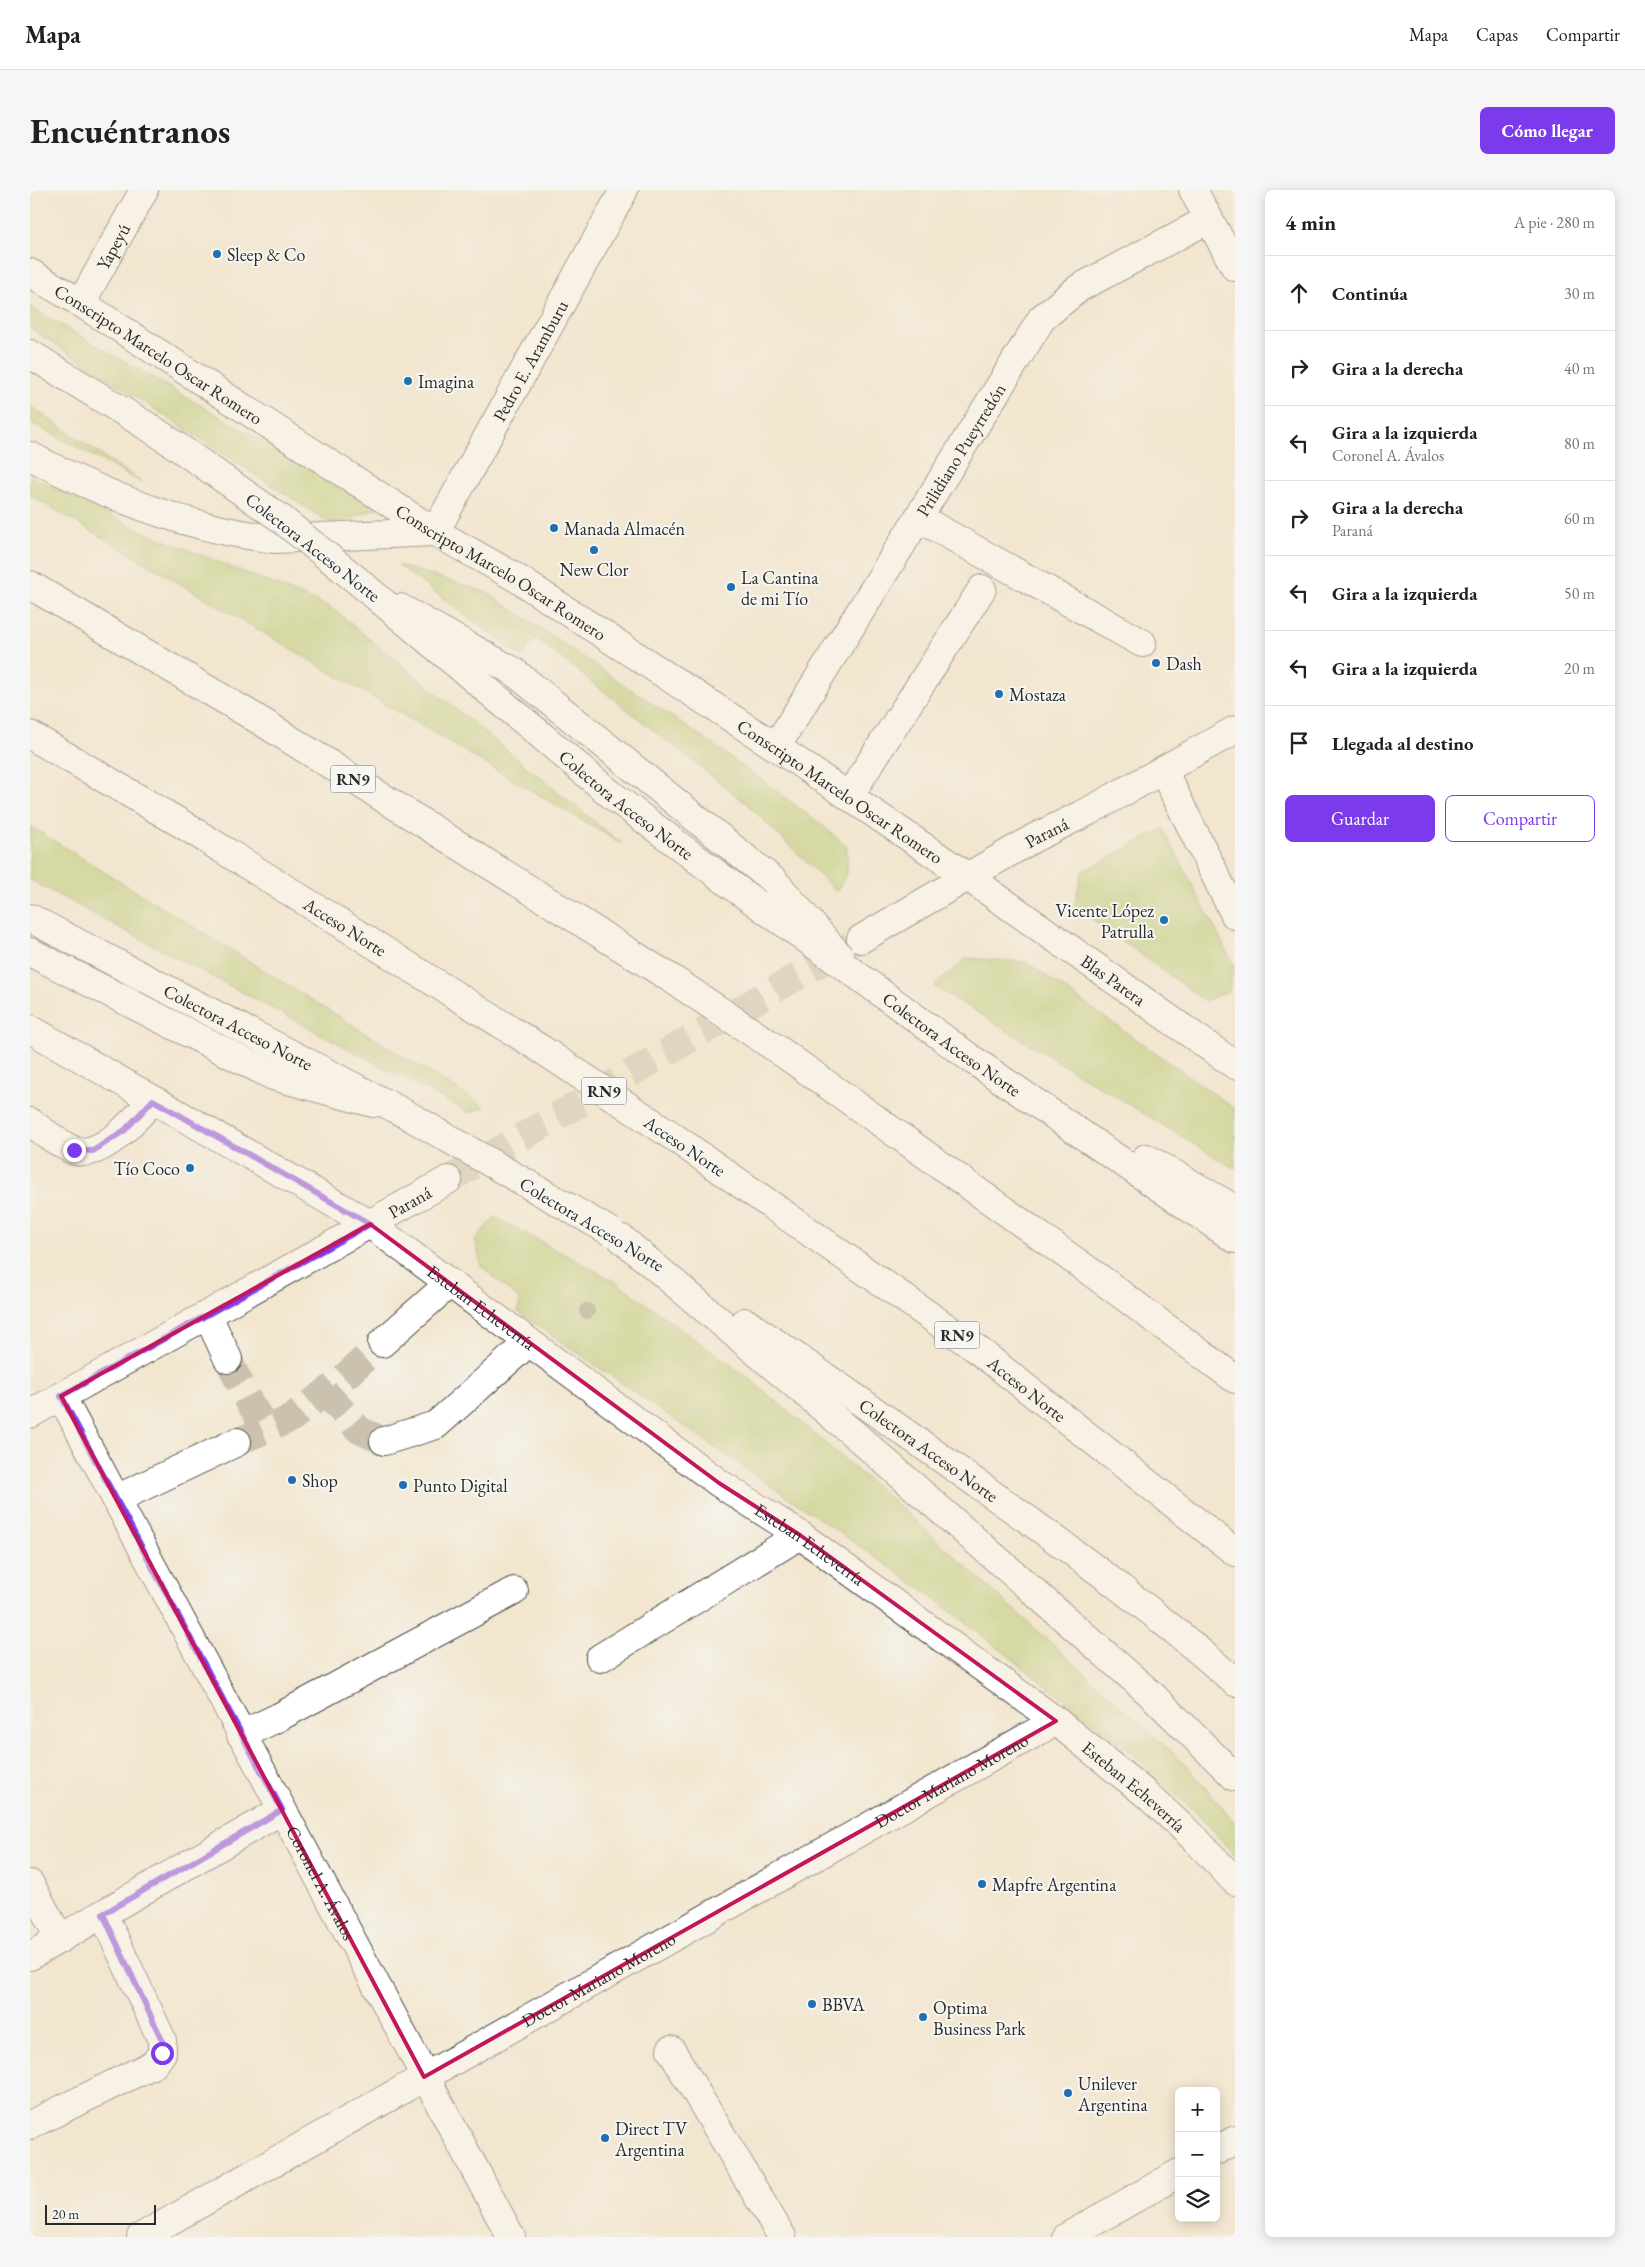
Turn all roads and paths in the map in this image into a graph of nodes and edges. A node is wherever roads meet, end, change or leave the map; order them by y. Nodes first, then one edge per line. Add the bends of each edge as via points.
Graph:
1 (144, 190) edge
2 (624, 190) edge
3 (1193, 190) edge
4 (1209, 218) junction
5 (1235, 267) edge
6 (30, 273) edge
7 (81, 303) junction
8 (30, 354) edge
9 (30, 456) edge
10 (919, 518) junction
11 (435, 532) junction
12 (30, 585) edge
13 (367, 588) junction
14 (982, 589) dead end
15 (1142, 643) dead end
16 (1234, 734) edge
17 (30, 735) edge
18 (776, 747) junction
19 (1163, 770) junction
20 (849, 796) junction
21 (968, 877) junction
22 (1235, 915) edge
23 (30, 918) edge
24 (861, 939) tunnel mouth
25 (30, 952) edge
26 (854, 973) junction
27 (30, 1029) edge
28 (970, 1057) junction
29 (1235, 1065) edge
30 (153, 1100) junction
31 (402, 1112) junction
32 (30, 1122) edge
33 (448, 1180) tunnel mouth
34 (1235, 1209) edge
35 (370, 1224) junction
36 (616, 1236) junction
37 (1235, 1239) edge
38 (450, 1283) junction
39 (208, 1316) junction
40 (529, 1342) junction
41 (382, 1344) tunnel mouth
42 (228, 1360) tunnel mouth
43 (1235, 1379) edge
44 (61, 1396) junction
45 (30, 1414) edge
46 (237, 1442) tunnel mouth
47 (384, 1442) tunnel mouth
48 (116, 1500) junction
49 (800, 1535) junction
50 (1235, 1552) edge
51 (514, 1591) dead end
52 (600, 1658) dead end
53 (1235, 1682) edge
54 (1056, 1722) junction
55 (241, 1735) junction
56 (1235, 1778) edge
57 (282, 1810) junction
58 (1235, 1881) edge
59 (30, 1884) edge
60 (103, 1914) junction
61 (60, 1939) junction
62 (30, 1956) edge
63 (671, 2050) dead end
64 (424, 2077) junction
65 (30, 2125) edge
66 (1235, 2140) edge
67 (1220, 2149) edge
68 (1175, 2176) edge
69 (1083, 2233) edge
70 (141, 2237) edge
71 (511, 2237) edge
72 (782, 2237) edge

1 - 7 main road, Yapeyú
2 - 11 main road, Pedro E. Aramburu
3 - 4 main road
4 - 5 main road
4 - 10 main road, Prilidiano Pueyrredón via 1079,288 1042,318
6 - 7 main road, Conscripto Marcelo Oscar Romero
7 - 11 main road, Conscripto Marcelo Oscar Romero
8 - 13 main road, Colectora Acceso Norte, bridge via 155,431 280,518
9 - 11 main road via 159,513 251,536 276,539
10 - 15 main road
10 - 18 main road, Prilidiano Pueyrredón
11 - 18 main road, Conscripto Marcelo Oscar Romero via 514,577
12 - 43 main road, RN9, bridge via 259,720 780,1050
13 - 26 main road, Colectora Acceso Norte, bridge via 613,796
13 - 26 main road, bridge via 513,671 775,882
14 - 20 main road
16 - 19 main road, Paraná
17 - 50 main road, Acceso Norte / RN9, bridge via 182,824 541,1049 668,1133 974,1347
18 - 20 main road, Conscripto Marcelo Oscar Romero
19 - 21 main road, Paraná
19 - 22 main road
20 - 21 main road, Conscripto Marcelo Oscar Romero
21 - 24 main road, Paraná
21 - 29 main road, Blas Parera
23 - 31 main road, Colectora Acceso Norte
25 - 31 main road via 273,1076
26 - 28 main road, Colectora Acceso Norte
27 - 30 main road, Esteban Echeverría
28 - 34 main road
28 - 37 main road, Colectora Acceso Norte
30 - 32 main road via 125,1130 93,1151 74,1150
30 - 35 main road, Esteban Echeverría
31 - 36 main road, Colectora Acceso Norte, bridge
33 - 35 main road, Paraná
35 - 38 main road, Esteban Echeverría
35 - 39 main road, Paraná
36 - 53 main road, Colectora Acceso Norte via 856,1397 1070,1550
36 - 56 main road via 855,1435 1138,1682
38 - 40 main road, Esteban Echeverría
38 - 41 main road
39 - 42 main road
39 - 44 main road, Paraná
40 - 47 main road via 436,1426
40 - 49 main road, Esteban Echeverría via 719,1483
44 - 45 main road, Paraná
44 - 48 main road, Coronel A. Ávalos
46 - 48 main road
48 - 55 main road, Coronel A. Ávalos
49 - 52 main road
49 - 54 main road, Esteban Echeverría
51 - 55 main road
54 - 58 main road, Esteban Echeverría via 1146,1794
54 - 64 main road, Doctor Mariano Moreno
55 - 57 main road, Coronel A. Ávalos
57 - 60 main road
57 - 64 main road, Coronel A. Ávalos
59 - 61 main road
60 - 61 main road
60 - 65 main road via 162,2040 162,2053 154,2064
61 - 62 main road
63 - 72 main road
64 - 70 main road, Doctor Mariano Moreno
64 - 71 main road, Coronel A. Ávalos
66 - 67 main road
68 - 69 main road

